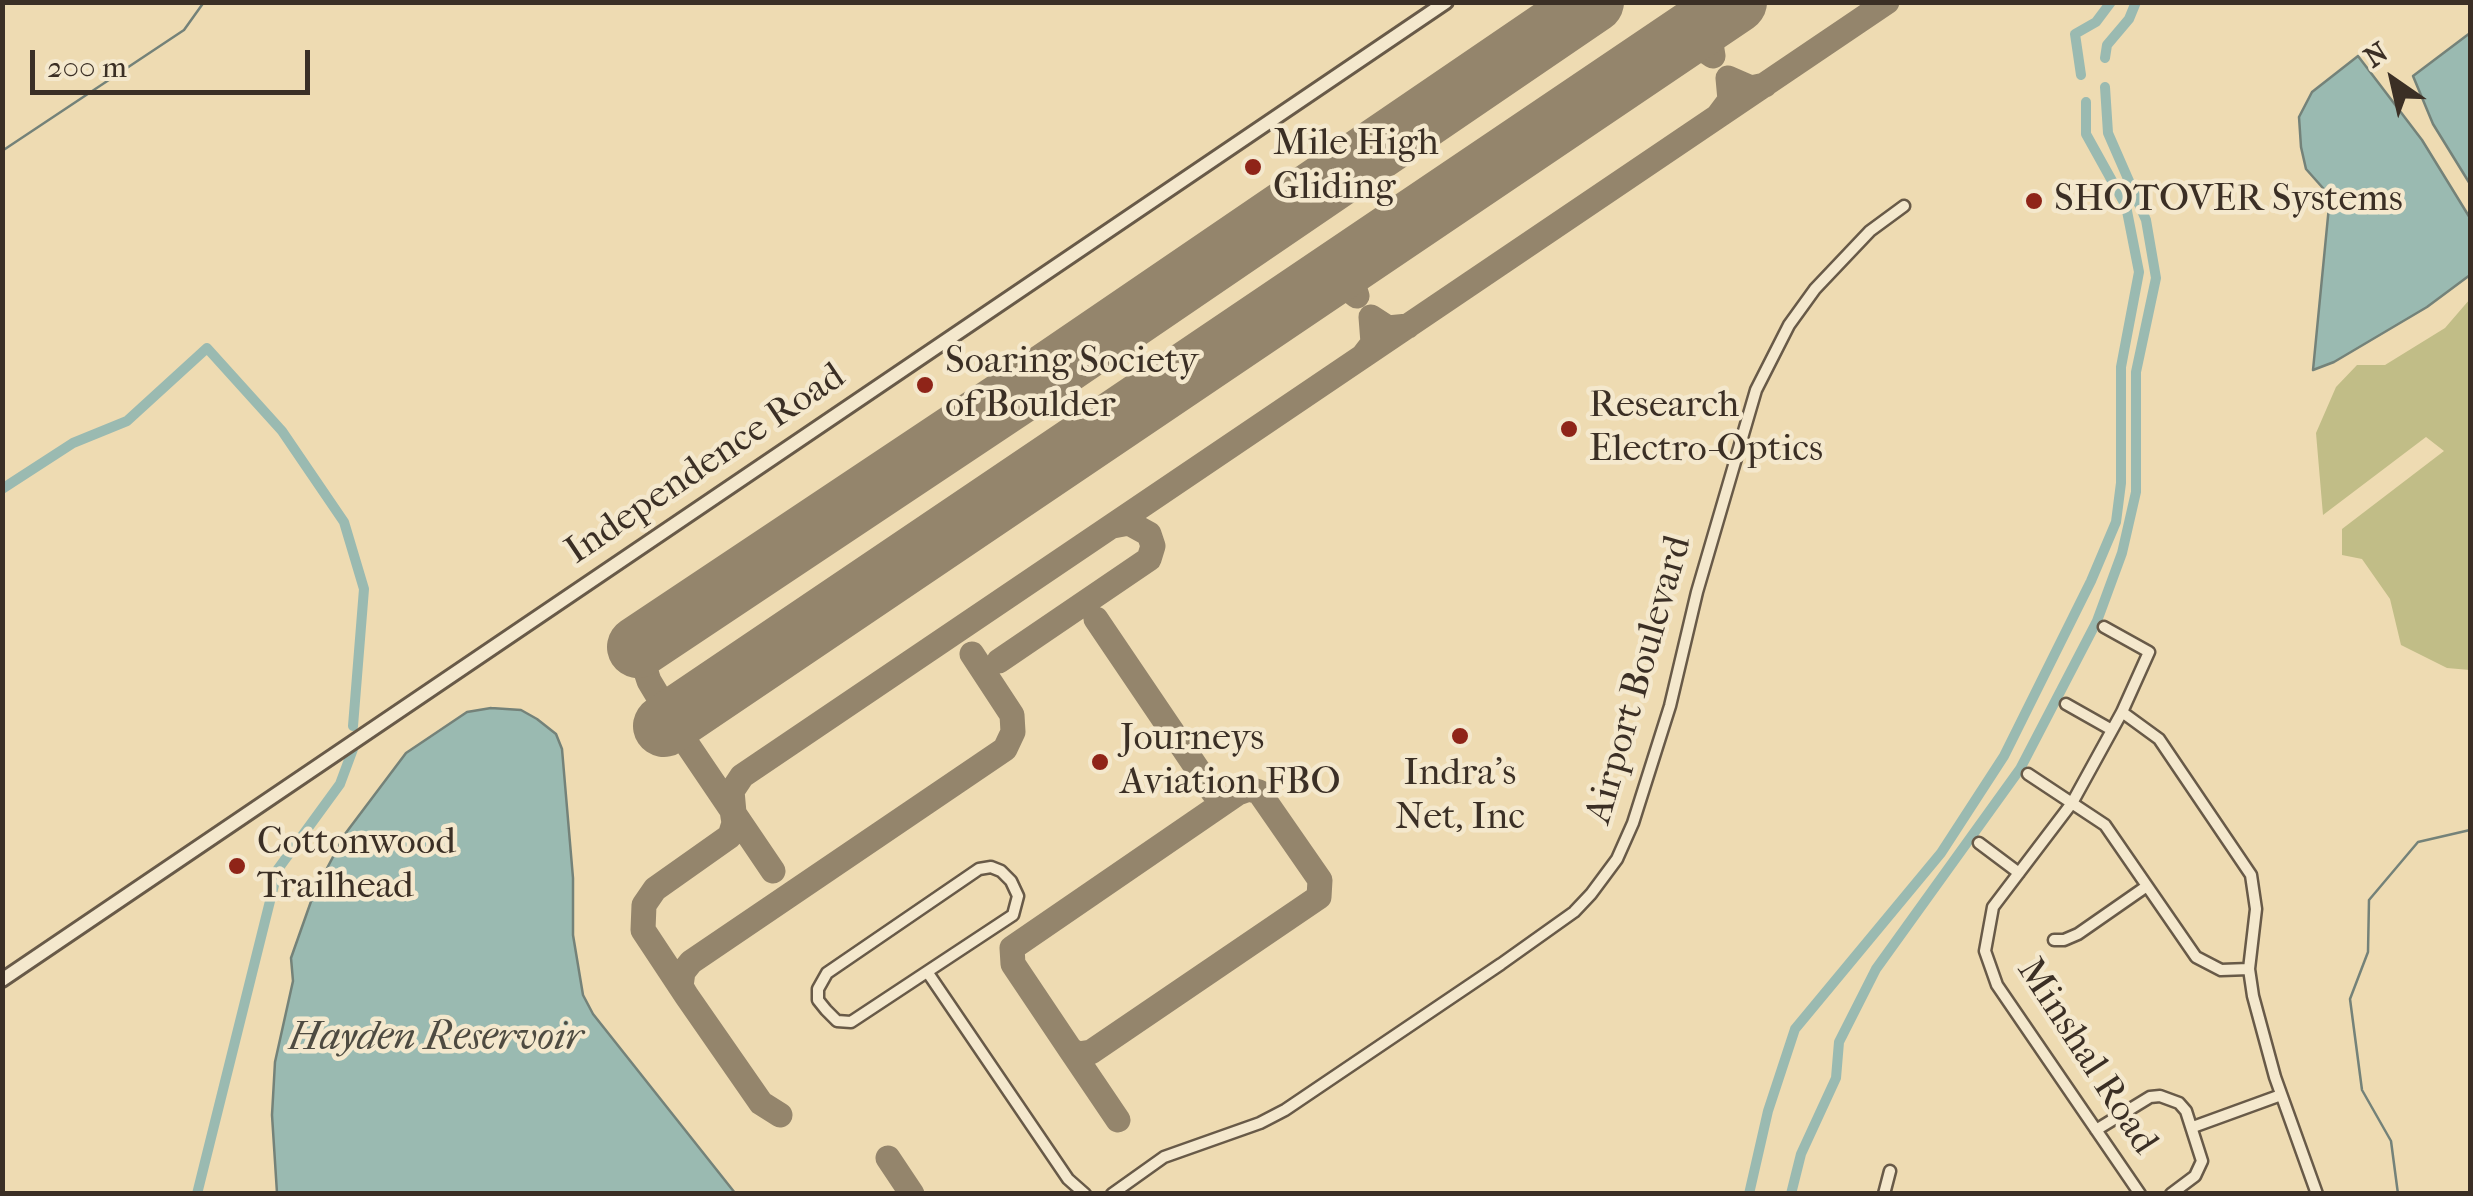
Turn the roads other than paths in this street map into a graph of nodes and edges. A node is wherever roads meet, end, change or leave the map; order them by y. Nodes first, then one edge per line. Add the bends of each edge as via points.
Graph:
1 (1446, 2) edge
2 (1904, 206) dead end
3 (2104, 627) dead end
4 (2066, 704) dead end
5 (2122, 712) junction
6 (2112, 730) junction
7 (2028, 774) dead end
8 (2072, 803) junction
9 (1979, 843) dead end
10 (2019, 873) junction
11 (2147, 886) junction
12 (2054, 940) dead end
13 (2248, 969) junction
14 (928, 973) junction
15 (2, 980) edge
16 (2281, 1095) junction
17 (2193, 1128) junction
18 (2096, 1130) junction
19 (1890, 1171) dead end
20 (1068, 1179) junction
21 (1073, 1194) edge
22 (1086, 1194) edge
23 (1112, 1194) edge
24 (1884, 1194) edge
25 (2140, 1194) edge
26 (2171, 1194) edge
27 (2317, 1194) edge

1 - 15 street, Independence Road
2 - 23 street, Airport Boulevard via 1815,289 1756,390 1633,822 1592,894 1525,948 1285,1110 1164,1157
3 - 5 street via 2149,652
4 - 6 street
5 - 6 street
5 - 13 street via 2159,739 2251,875 2256,910
6 - 8 street
7 - 8 street
8 - 10 street
8 - 11 street via 2106,825
9 - 10 street
10 - 18 street, Minshal Road via 1993,908 1979,952
11 - 12 street via 2078,934
11 - 13 street via 2196,957 2221,970
13 - 16 street
14 - 14 street via 851,1022 837,1021 818,1000 827,972 979,869 1001,871 1018,896 1013,915
14 - 20 street
16 - 17 street
16 - 27 street
17 - 18 street via 2168,1092 2141,1100
17 - 26 street via 2205,1168
18 - 25 street, Minshal Road
19 - 24 street
20 - 21 street
20 - 22 street

